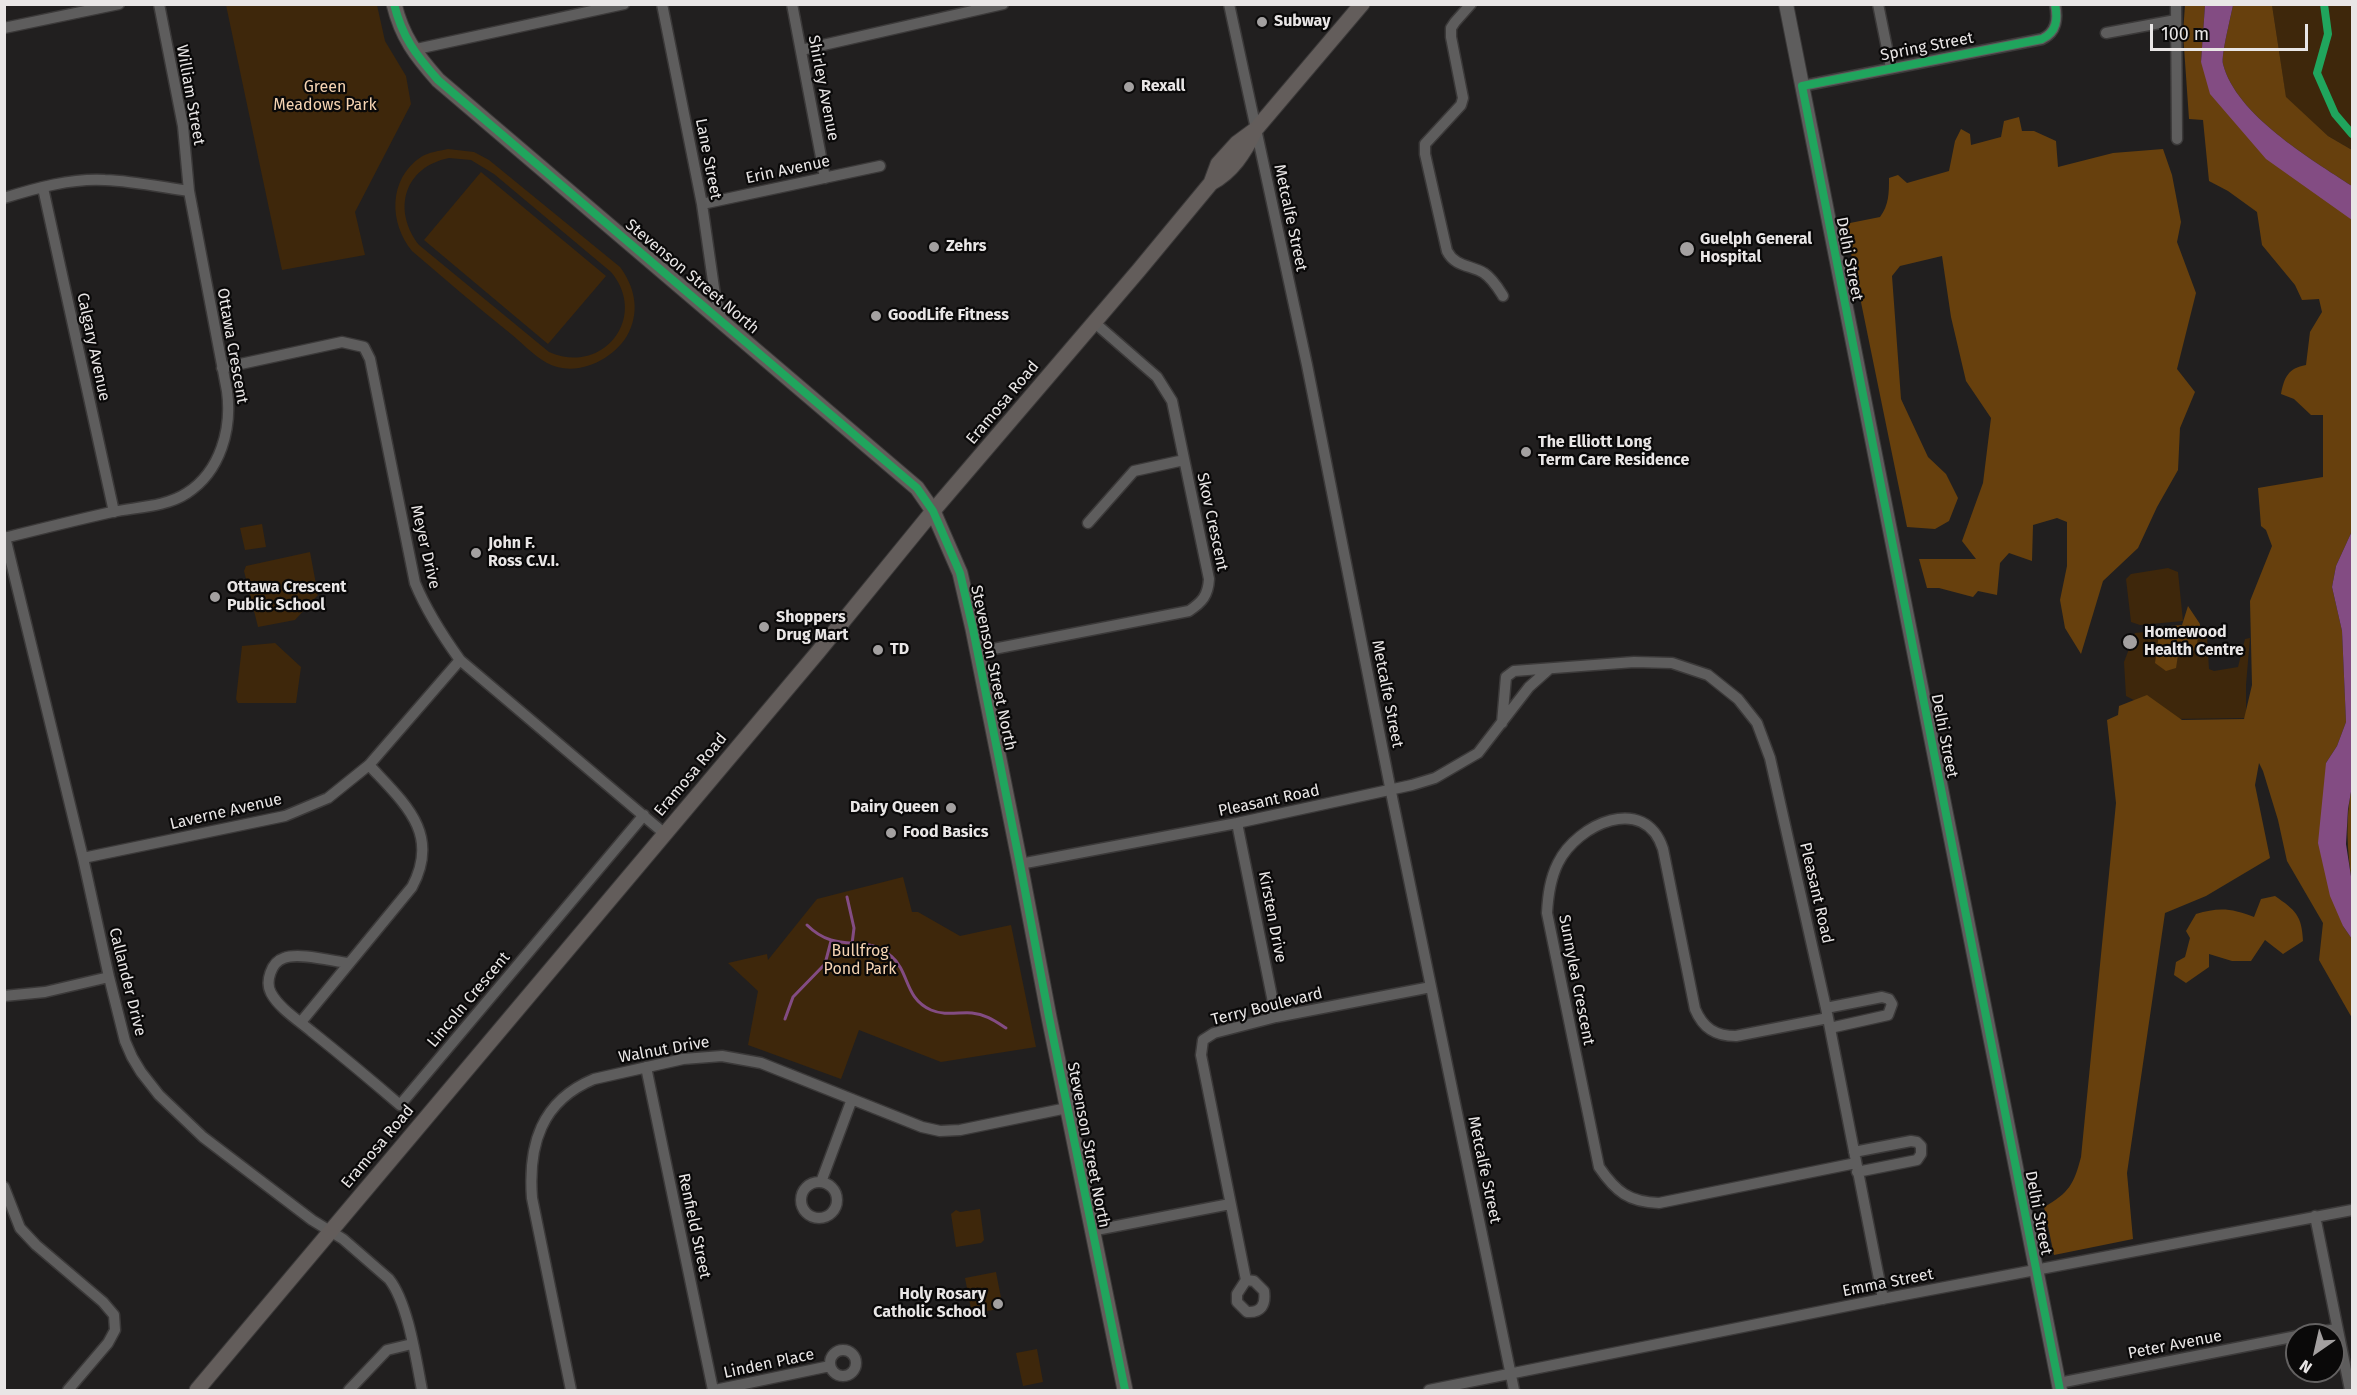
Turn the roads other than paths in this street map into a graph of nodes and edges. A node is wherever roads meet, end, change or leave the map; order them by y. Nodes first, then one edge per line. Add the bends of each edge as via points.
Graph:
1 (119, 4) edge
2 (159, 4) edge
3 (394, 4) edge
4 (624, 4) edge
5 (662, 4) edge
6 (792, 4) edge
7 (1003, 4) edge
8 (1229, 4) edge
9 (1362, 4) edge
10 (1471, 4) edge
11 (1786, 4) edge
12 (1878, 4) edge
13 (2055, 4) edge
14 (2176, 4) edge
15 (2176, 20) junction
16 (4, 28) edge
17 (2106, 33) dead end
18 (412, 50) junction
19 (801, 50) junction
20 (1891, 68) junction
21 (1802, 86) junction
22 (1256, 129) junction
23 (2176, 139) dead end
24 (880, 166) dead end
25 (825, 178) junction
26 (43, 188) junction
27 (189, 191) junction
28 (4, 198) edge
29 (702, 204) junction
30 (1503, 296) dead end
31 (722, 320) junction
32 (1095, 322) junction
33 (222, 368) junction
34 (1184, 460) junction
35 (933, 511) junction
36 (114, 512) junction
37 (1088, 523) dead end
38 (5, 538) edge
39 (978, 652) junction
40 (460, 660) junction
41 (1548, 670) junction
42 (1502, 723) junction
43 (369, 765) junction
44 (1390, 790) junction
45 (644, 815) junction
46 (1237, 823) junction
47 (665, 834) junction
48 (83, 858) junction
49 (1020, 864) junction
50 (348, 963) junction
51 (109, 976) junction
52 (1431, 987) junction
53 (4, 996) edge
54 (1276, 1017) junction
55 (1828, 1018) junction
56 (301, 1022) junction
57 (646, 1067) junction
58 (852, 1099) junction
59 (1067, 1108) junction
60 (1856, 1162) junction
61 (821, 1182) dead end
62 (4, 1188) edge
63 (1230, 1204) junction
64 (2352, 1210) edge
65 (2315, 1216) junction
66 (1091, 1231) junction
67 (330, 1232) junction
68 (2036, 1271) junction
69 (1246, 1280) dead end
70 (1883, 1299) junction
71 (2335, 1323) edge
72 (2285, 1339) edge
73 (412, 1344) junction
74 (830, 1366) dead end
75 (2345, 1368) edge
76 (1510, 1374) junction
77 (2059, 1387) edge
78 (69, 1390) edge
79 (197, 1390) edge
80 (349, 1390) edge
81 (422, 1390) edge
82 (571, 1390) edge
83 (714, 1390) edge
84 (1125, 1390) edge
85 (1429, 1390) edge
86 (1514, 1390) edge
87 (2350, 1390) edge

1 - 16 street
2 - 27 street, William Street via 183,126
3 - 18 main road, Stevenson Street North
4 - 18 street
5 - 29 street, Lane Street
6 - 19 street, Shirley Avenue
7 - 19 street
8 - 22 street, Metcalfe Street
9 - 22 main road, Eramosa Road
10 - 30 street via 1451,28 1461,105 1425,144 1425,154 1450,258 1484,273
11 - 21 street, Delhi Street
12 - 20 street
13 - 20 street, Spring Street via 2058,16 2054,30 2042,39
14 - 15 street
15 - 17 street
15 - 23 street
18 - 31 main road, Stevenson Street North via 438,80
19 - 25 street, Shirley Avenue
20 - 21 street, Spring Street
21 - 68 street, Delhi Street
22 - 32 main road, Eramosa Road via 1236,143 1218,164 1211,183
22 - 44 street, Metcalfe Street via 1307,365
24 - 25 street, Erin Avenue
25 - 29 street, Erin Avenue
26 - 27 street via 103,179
26 - 28 street
26 - 36 street, Calgary Avenue
27 - 33 street, Ottawa Crescent
29 - 31 street, Lane Street
31 - 35 main road, Stevenson Street North via 917,488
32 - 34 street, Skov Crescent via 1163,384 1172,401
32 - 35 main road, Eramosa Road
33 - 36 street, Ottawa Crescent via 229,407 227,432 208,472 188,492 164,503
33 - 40 street, Meyer Drive via 342,342 364,347 370,359 416,583 433,622
34 - 37 street via 1134,471
34 - 39 street, Skov Crescent via 1209,579 1202,602 1176,614
35 - 39 main road, Stevenson Street North via 960,573
35 - 47 main road, Eramosa Road
36 - 38 street, Ottawa Crescent
38 - 48 street, Callander Drive
39 - 49 main road, Stevenson Street North
40 - 43 street, Laverne Avenue
40 - 45 street, Meyer Drive
41 - 42 street, Pleasant Road via 1529,687
41 - 42 street, Pleasant Road via 1514,671 1506,677
41 - 55 street, Pleasant Road via 1634,662 1672,663 1708,675 1738,699 1757,723 1770,758
42 - 44 street, Pleasant Road via 1478,753 1455,768 1435,778
43 - 48 street, Laverne Avenue via 328,798 285,816
43 - 50 street via 412,814 419,827 423,851 412,888
44 - 46 street, Pleasant Road
44 - 52 street, Metcalfe Street
45 - 47 street, Meyer Drive
45 - 56 street, Lincoln Crescent via 400,1105
46 - 49 street, Pleasant Road
46 - 54 street, Kirsten Drive
47 - 67 main road, Eramosa Road
48 - 51 street, Callander Drive
49 - 59 main road, Stevenson Street North
50 - 56 street
50 - 56 street, Lincoln Crescent via 294,956 275,965 268,982 270,991
51 - 53 street via 45,992
51 - 67 street, Callander Drive via 125,1041 159,1095 203,1137
52 - 54 street, Terry Boulevard
52 - 76 street, Metcalfe Street
54 - 63 street, Terry Boulevard via 1214,1033 1203,1040 1201,1055
55 - 55 street, Sunnylea Crescent via 1882,997 1893,1004 1888,1015
55 - 60 street, Pleasant Road
55 - 60 street, Sunnylea Crescent via 1736,1036 1723,1036 1701,1022 1695,1009 1663,849 1660,839 1646,824 1635,818 1615,819 1590,829 1558,862 1549,887 1547,913 1599,1167 1611,1184 1641,1202 1659,1203
57 - 58 street, Walnut Drive via 722,1056 761,1064
57 - 82 street, Walnut Drive via 594,1079 575,1089 548,1116 531,1156 532,1198
57 - 83 street, Renfield Street
58 - 59 street, Walnut Drive via 940,1131
58 - 61 street
59 - 66 main road, Stevenson Street North
60 - 60 street, Sunnylea Crescent via 1911,1141 1921,1146 1917,1160
60 - 70 street, Pleasant Road
62 - 78 street via 20,1228 114,1315 115,1330 108,1343
63 - 66 street
63 - 69 street, Terry Boulevard
64 - 65 street, Emma Street
65 - 68 street, Emma Street
65 - 71 street
66 - 84 main road, Stevenson Street North
67 - 73 street, Callander Drive via 350,1244 395,1287
67 - 79 main road, Eramosa Road
68 - 70 street, Emma Street
68 - 77 street, Delhi Street
70 - 76 street, Emma Street
72 - 77 street, Peter Avenue
73 - 80 street via 387,1350
73 - 81 street, Callander Drive
74 - 83 street, Linden Place
75 - 87 street
76 - 85 street, Emma Street
76 - 86 street, Metcalfe Street

